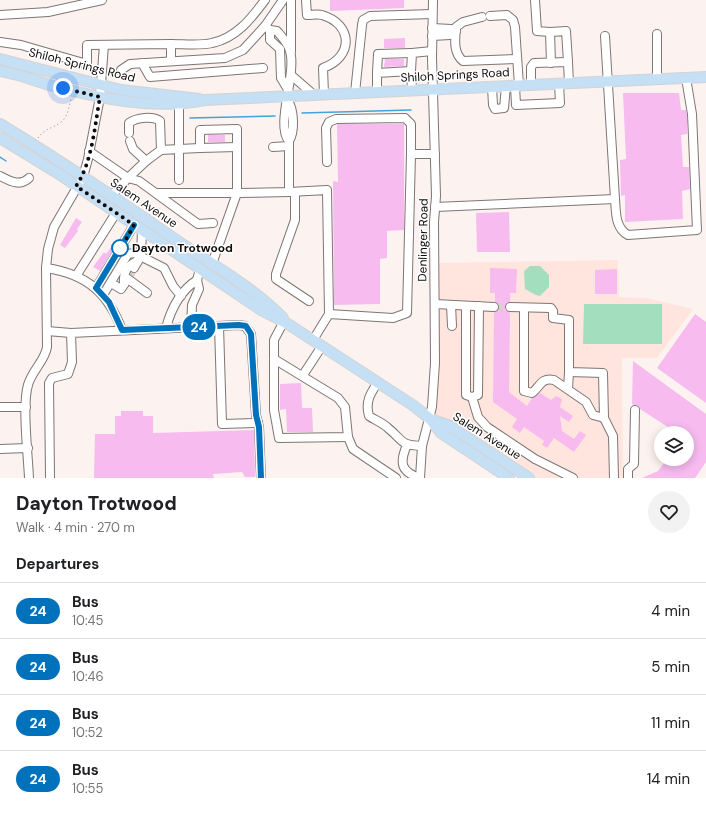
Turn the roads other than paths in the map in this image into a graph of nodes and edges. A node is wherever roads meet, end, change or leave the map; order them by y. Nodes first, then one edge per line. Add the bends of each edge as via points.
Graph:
1 (102, 0) edge
2 (265, 0) edge
3 (283, 0) edge
4 (291, 0) edge
5 (306, 0) edge
6 (432, 0) edge
7 (535, 0) edge
8 (432, 14) junction
9 (0, 15) edge
10 (268, 28) junction
11 (456, 31) junction
12 (432, 32) junction
13 (550, 32) junction
14 (657, 34) dead end
15 (605, 36) dead end
16 (0, 42) edge
17 (171, 44) junction
18 (104, 45) junction
19 (432, 51) junction
20 (291, 52) junction
21 (412, 53) junction
22 (228, 57) junction
23 (517, 58) junction
24 (0, 59) edge
25 (172, 61) junction
26 (568, 62) junction
27 (142, 63) junction
28 (551, 63) junction
29 (263, 68) dead end
30 (121, 70) dead end
31 (0, 71) edge
32 (231, 71) junction
33 (411, 71) junction
34 (377, 73) junction
35 (291, 75) junction
36 (706, 77) edge
37 (686, 78) junction
38 (657, 80) junction
39 (608, 82) junction
40 (564, 84) junction
41 (101, 85) junction
42 (531, 85) junction
43 (513, 86) junction
44 (492, 87) junction
45 (433, 89) junction
46 (412, 90) junction
47 (377, 92) junction
48 (355, 93) junction
49 (288, 95) junction
50 (319, 95) junction
51 (100, 97) junction
52 (205, 100) junction
53 (179, 104) junction
54 (0, 124) edge
55 (0, 138) edge
56 (289, 144) junction
57 (274, 146) dead end
58 (237, 147) junction
59 (200, 148) junction
60 (179, 149) junction
61 (161, 150) junction
62 (89, 152) junction
63 (27, 154) junction
64 (411, 154) junction
65 (435, 154) junction
66 (146, 160) junction
67 (327, 162) dead end
68 (0, 176) edge
69 (82, 177) junction
70 (29, 178) dead end
71 (128, 178) junction
72 (179, 180) dead end
73 (76, 186) junction
74 (292, 192) junction
75 (157, 193) junction
76 (237, 193) junction
77 (111, 196) junction
78 (615, 199) junction
79 (435, 207) junction
80 (116, 213) junction
81 (219, 223) junction
82 (138, 228) junction
83 (212, 264) junction
84 (46, 268) junction
85 (200, 269) junction
86 (132, 271) junction
87 (76, 276) junction
88 (197, 280) junction
89 (111, 283) junction
90 (96, 288) junction
91 (147, 293) dead end
92 (103, 295) junction
93 (181, 296) junction
94 (264, 300) junction
95 (309, 302) dead end
96 (435, 304) junction
97 (452, 305) junction
98 (466, 306) junction
99 (479, 306) junction
100 (494, 307) tunnel mouth
101 (510, 307) tunnel mouth
102 (524, 308) junction
103 (329, 314) junction
104 (286, 323) junction
105 (219, 326) junction
106 (452, 326) dead end
107 (191, 327) junction
108 (166, 328) junction
109 (122, 330) junction
110 (47, 331) junction
111 (71, 333) junction
112 (313, 340) junction
113 (322, 346) junction
114 (274, 359) junction
115 (570, 372) junction
116 (302, 375) junction
117 (378, 382) junction
118 (568, 389) junction
119 (472, 398) junction
120 (0, 407) edge
121 (26, 407) junction
122 (635, 410) dead end
123 (604, 418) junction
124 (430, 419) junction
125 (258, 423) junction
126 (348, 437) junction
127 (408, 445) junction
128 (422, 446) junction
129 (28, 448) junction
130 (0, 449) edge
131 (506, 462) junction
132 (497, 475) edge
133 (29, 478) edge
134 (50, 478) edge
135 (261, 478) edge
136 (396, 478) edge
137 (420, 478) edge
138 (509, 478) edge
139 (529, 478) edge
140 (574, 478) edge
141 (614, 478) edge
142 (628, 478) edge

1 - 9 street via 48,12
2 - 17 street via 251,19 230,36 212,43
3 - 10 street
4 - 20 street
5 - 50 street via 307,15 321,14 339,24 345,40 345,49 340,58 323,68
6 - 8 street, Denlinger Road
7 - 13 street via 538,32
8 - 12 street, Denlinger Road
8 - 48 street via 366,17 362,25
10 - 20 street via 277,31
10 - 22 street via 243,50
10 - 49 street via 270,40 280,49 281,78
11 - 12 street via 451,29
11 - 23 street via 456,51 463,61
11 - 23 street via 456,27 463,22 506,15 513,20 515,27
12 - 19 street, Denlinger Road
13 - 26 street via 566,31
13 - 28 street
14 - 38 street
15 - 39 street
16 - 18 street via 21,45 87,64 87,45
17 - 18 street
17 - 25 street
18 - 41 street
19 - 21 street
19 - 45 street, Denlinger Road
20 - 35 street
21 - 33 street
21 - 34 street via 378,54
22 - 25 street
22 - 32 street
23 - 43 street
24 - 41 main road, Shiloh Springs Road
25 - 27 street
26 - 28 street
26 - 40 street
27 - 30 street via 130,64
27 - 32 street via 150,78
28 - 42 street via 534,63 531,67
29 - 32 street
31 - 51 main road, Shiloh Springs Road
33 - 34 street
33 - 46 street
34 - 47 street
35 - 49 street
35 - 50 street
36 - 37 main road, Shiloh Springs Road
37 - 38 main road, Shiloh Springs Road
37 - 78 street via 692,114 697,230 628,235 622,232 617,220
38 - 39 main road, Shiloh Springs Road
39 - 40 main road, Shiloh Springs Road
39 - 78 street
40 - 42 main road, Shiloh Springs Road
40 - 43 street via 560,104 516,105
41 - 51 street
41 - 52 main road, Shiloh Springs Road via 121,90
42 - 43 main road, Shiloh Springs Road
43 - 44 main road, Shiloh Springs Road
43 - 44 street via 504,108 499,110 495,109 493,104
44 - 45 main road, Shiloh Springs Road
45 - 46 main road, Shiloh Springs Road
45 - 65 street, Denlinger Road
46 - 47 main road, Shiloh Springs Road
47 - 48 main road, Shiloh Springs Road
48 - 50 main road, Shiloh Springs Road
49 - 50 main road, Shiloh Springs Road
49 - 52 main road, Shiloh Springs Road
49 - 56 street via 285,107 285,136
51 - 53 main road, Shiloh Springs Road via 139,104
51 - 62 street
52 - 53 main road, Shiloh Springs Road
53 - 60 street
54 - 69 main road, Salem Avenue
55 - 63 main road, Salem Avenue
56 - 57 street
56 - 74 street
58 - 59 street
58 - 59 street via 237,129 200,130
58 - 76 street
59 - 60 street
60 - 61 street
60 - 72 street
61 - 66 street
61 - 66 street via 160,121 156,118 134,119 129,123 133,149
62 - 69 street
62 - 71 street
63 - 69 main road via 54,163 66,172
63 - 73 main road, Salem Avenue
64 - 65 street
64 - 67 street via 411,124 405,118 336,119 329,122 326,128
64 - 103 street via 407,313 392,318
65 - 79 street, Denlinger Road
66 - 71 street
68 - 70 street via 18,183
69 - 73 street
69 - 77 main road, Salem Avenue
71 - 75 street via 139,181
71 - 77 street
73 - 80 main road, Salem Avenue
73 - 84 street via 54,226
74 - 76 street
74 - 95 street via 295,220 276,279
74 - 103 street via 327,190
75 - 76 street
75 - 81 street via 198,224
76 - 81 street
77 - 83 main road, Salem Avenue
78 - 79 street
79 - 96 street, Denlinger Road
80 - 82 main road, Salem Avenue
80 - 87 street
81 - 83 street
82 - 85 main road, Salem Avenue
82 - 86 street
82 - 90 street
83 - 94 main road, Salem Avenue
84 - 87 street
84 - 110 street
85 - 88 street
85 - 94 main road via 243,294
85 - 104 main road, Salem Avenue via 261,310
86 - 89 street via 121,289
86 - 89 street via 134,253 128,254
86 - 91 street
86 - 93 street via 164,268
87 - 90 street
88 - 93 street via 187,286
88 - 107 street via 199,288 192,305
89 - 92 street
90 - 92 street
92 - 109 street via 116,314
93 - 108 street via 171,311
94 - 104 main road, Salem Avenue
96 - 97 street
96 - 124 street, Denlinger Road via 436,363
97 - 98 street
97 - 106 street
98 - 99 street
98 - 119 street via 466,395
99 - 100 street
99 - 119 street via 478,395
101 - 102 street
102 - 115 street via 551,308 553,318 569,320
102 - 118 street via 524,391 532,393 542,381 548,379
103 - 112 street
104 - 112 main road, Salem Avenue
104 - 114 street via 274,340
105 - 107 street
105 - 125 street via 246,326 251,334
105 - 125 street via 222,424
107 - 108 street
108 - 109 street
109 - 111 street
110 - 111 street
110 - 121 street via 46,352 28,385
111 - 134 street via 72,362 68,374 52,378 49,383
112 - 113 main road, Salem Avenue
113 - 116 street
113 - 117 main road, Salem Avenue
114 - 116 street
114 - 126 street via 274,410 279,438
115 - 118 street
115 - 123 street via 603,373
116 - 126 street via 338,398 345,407
117 - 124 main road, Salem Avenue
117 - 127 street via 368,397 369,416
118 - 123 street via 586,402 593,415
119 - 140 street via 478,417 487,427 535,459
120 - 121 street
121 - 129 street
122 - 142 street via 634,464 628,469
123 - 141 street via 613,436
124 - 128 street, Denlinger Road
124 - 131 main road, Salem Avenue via 450,426
124 - 132 main road, Salem Avenue via 441,433
125 - 135 street
126 - 136 street via 353,449
127 - 128 street
127 - 137 street via 402,460 404,468
128 - 137 street, Denlinger Road
129 - 130 street
129 - 133 street
131 - 132 street
131 - 139 main road, Salem Avenue
132 - 138 main road, Salem Avenue

